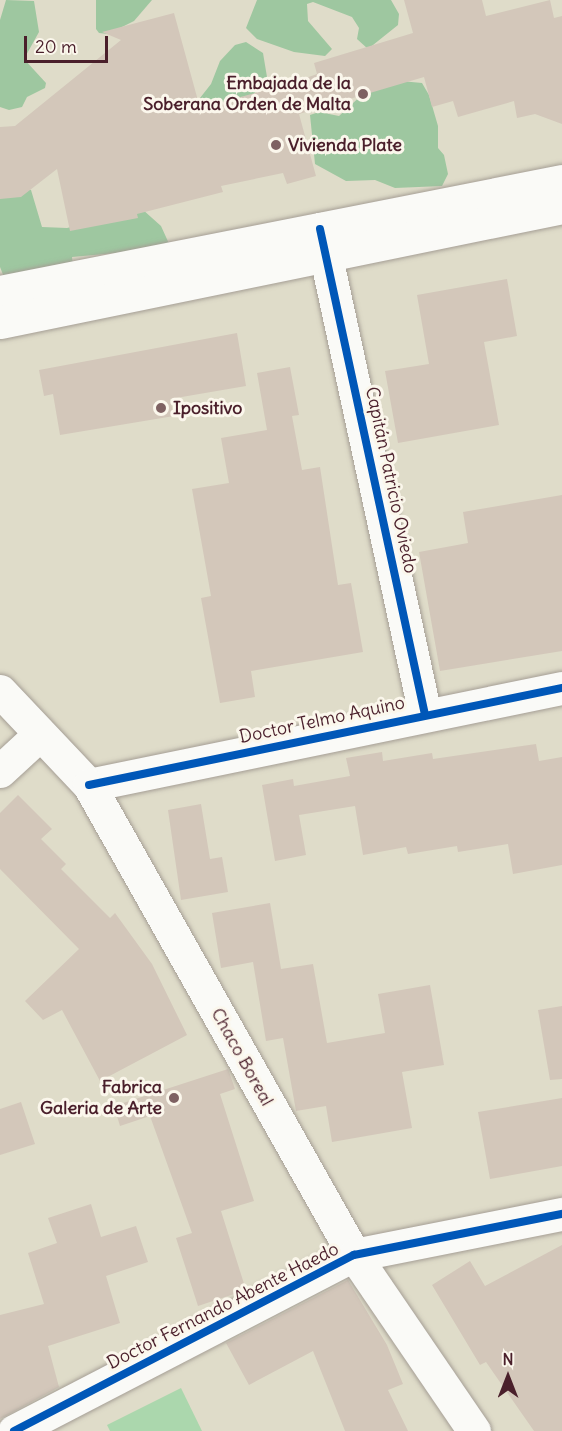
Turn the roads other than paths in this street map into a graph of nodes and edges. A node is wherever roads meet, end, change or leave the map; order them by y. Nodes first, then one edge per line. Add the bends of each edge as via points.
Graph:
1 (562, 181) edge
2 (562, 207) edge
3 (324, 241) junction
4 (0, 292) edge
5 (0, 322) edge
6 (562, 688) edge
7 (0, 691) edge
8 (425, 714) junction
9 (40, 734) junction
10 (0, 771) edge
11 (89, 786) junction
12 (562, 1214) edge
13 (354, 1256) junction
14 (14, 1431) edge
15 (474, 1431) edge

1 - 3 main road
2 - 3 main road
3 - 4 main road
3 - 5 main road
3 - 8 main road, Capitán Patricio Oviedo
6 - 8 main road, Doctor Telmo Aquino
7 - 9 main road, Chaco Boreal
8 - 11 main road, Doctor Telmo Aquino
9 - 10 main road
9 - 11 main road, Chaco Boreal
11 - 13 main road, Chaco Boreal
12 - 13 main road, Doctor Fernando Abente Haedo
13 - 14 main road, Doctor Fernando Abente Haedo
13 - 15 main road, Chaco Boreal

